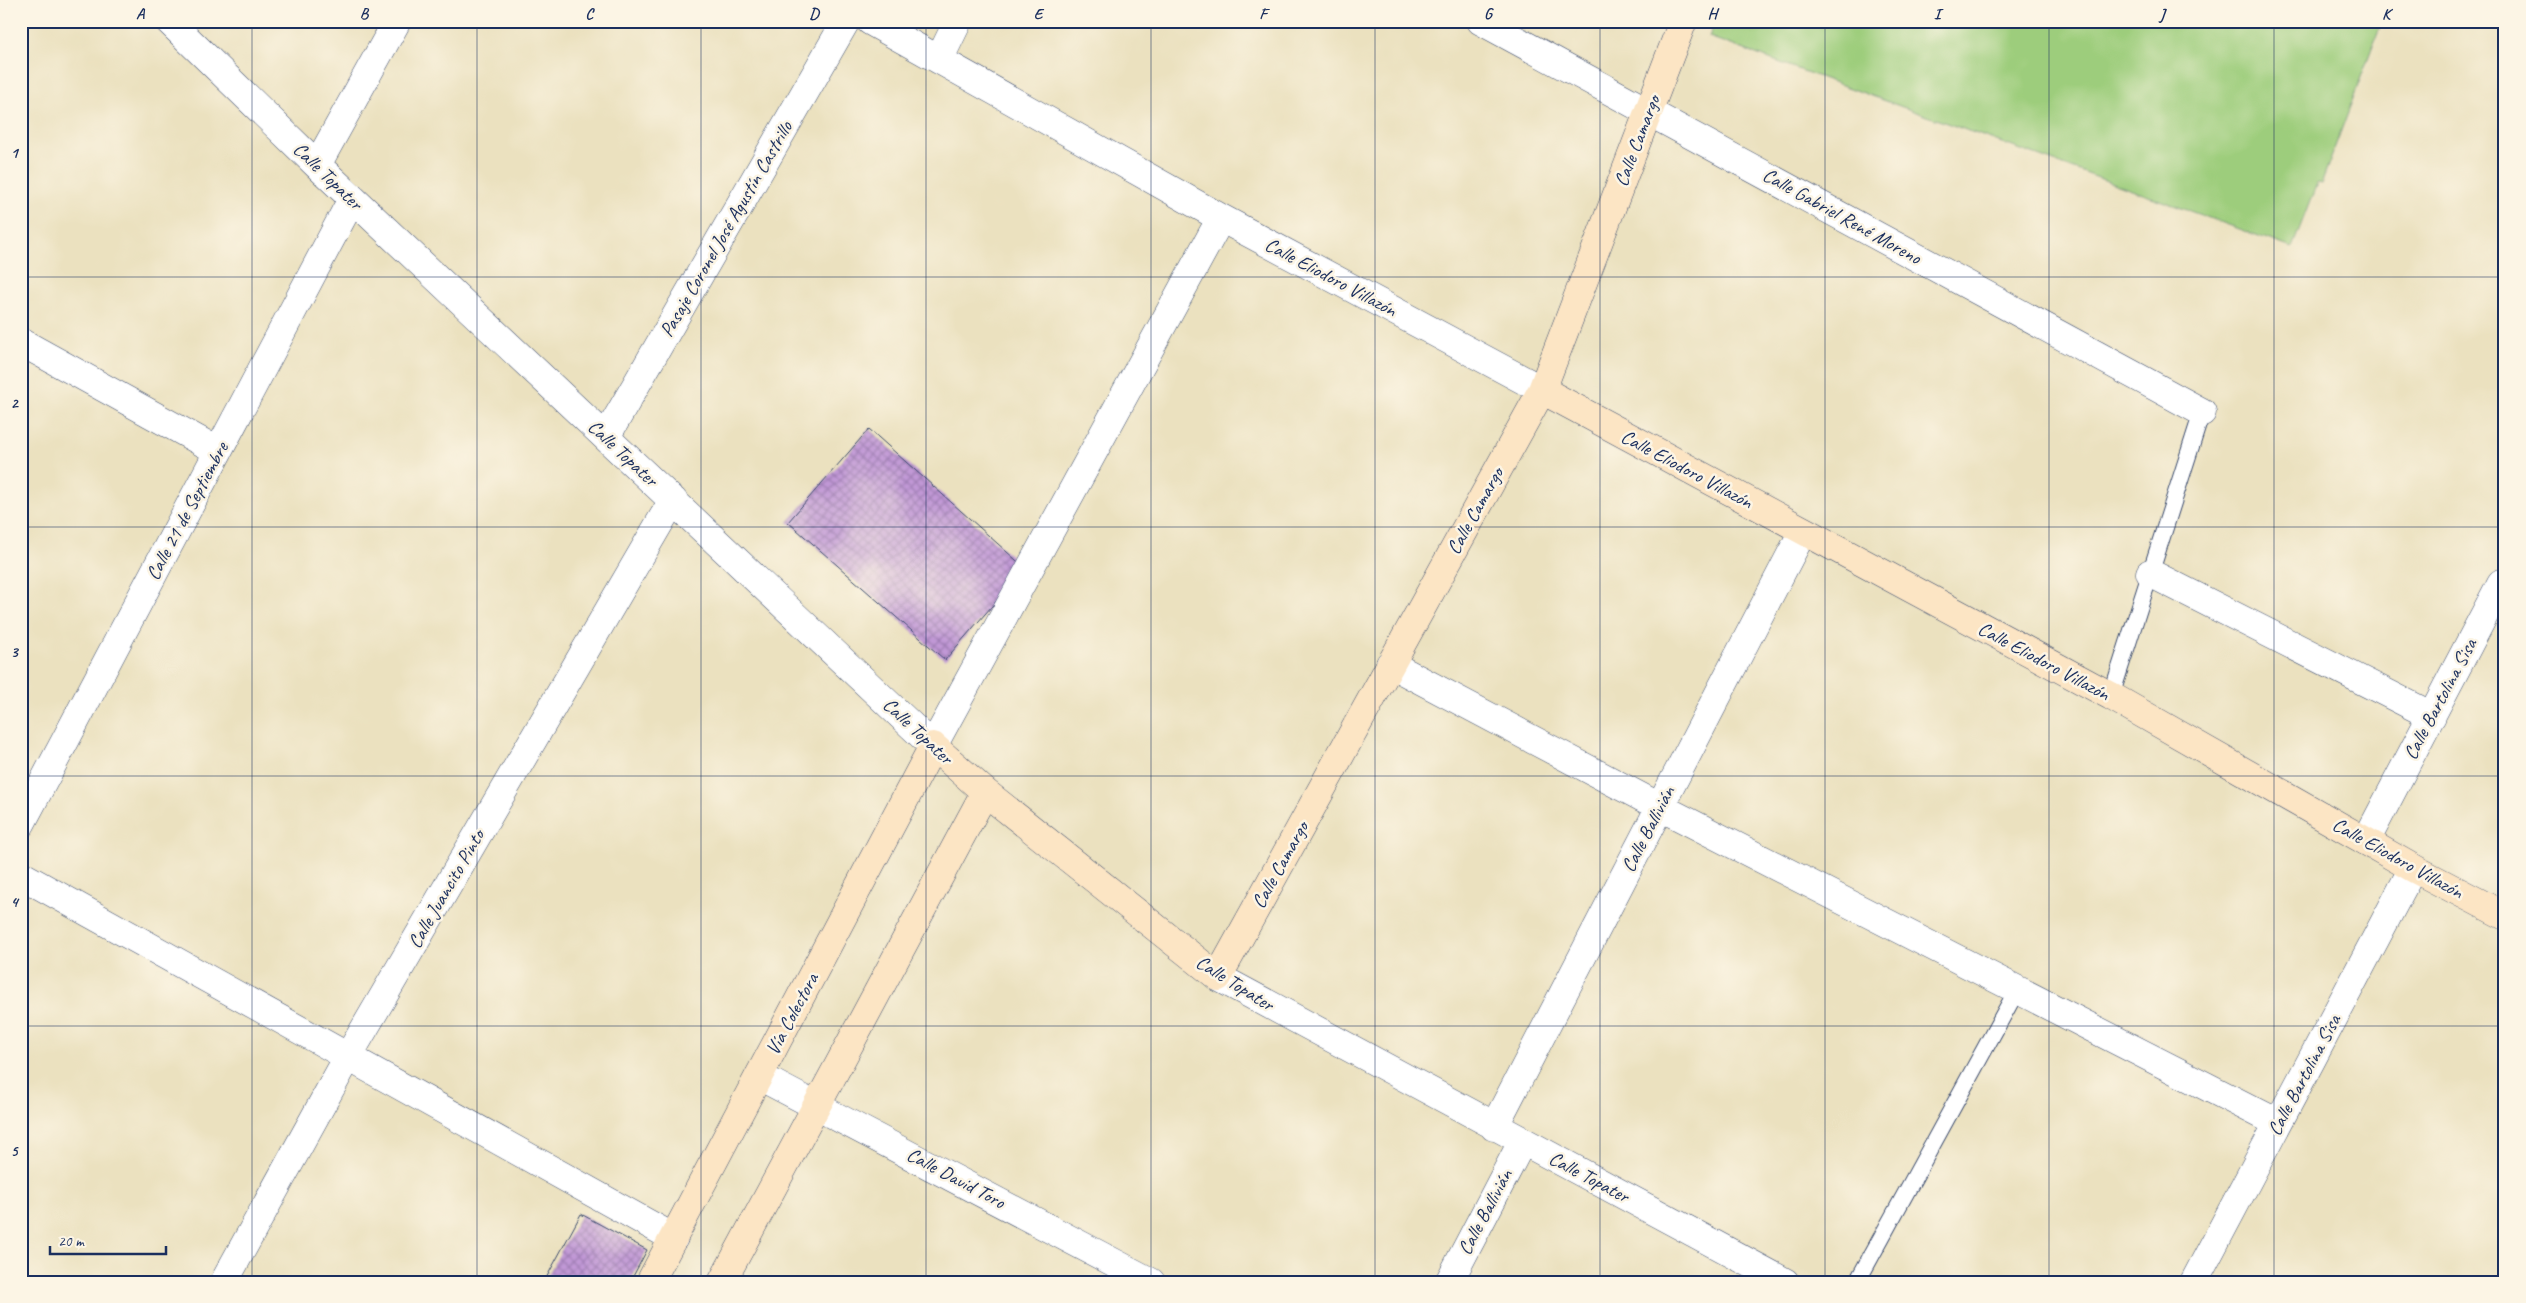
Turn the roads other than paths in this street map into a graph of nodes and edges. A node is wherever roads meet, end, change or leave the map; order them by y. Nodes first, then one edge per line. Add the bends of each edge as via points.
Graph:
1 (170, 21) edge
2 (397, 21) edge
3 (846, 21) edge
4 (870, 21) edge
5 (958, 21) edge
6 (1481, 21) edge
7 (1683, 21) edge
8 (939, 60) junction
9 (1649, 111) junction
10 (317, 165) junction
11 (352, 199) junction
12 (1221, 218) junction
13 (21, 342) edge
14 (1542, 390) junction
15 (2202, 412) joint
16 (606, 438) junction
17 (218, 452) junction
18 (672, 500) junction
19 (1803, 531) junction
20 (2150, 573) junction
21 (2503, 580) edge
22 (1390, 664) junction
23 (2111, 696) junction
24 (2432, 716) junction
25 (933, 746) junction
26 (985, 792) junction
27 (1660, 806) junction
28 (21, 824) edge
29 (2366, 841) junction
30 (2413, 868) junction
31 (21, 875) edge
32 (2505, 916) edge
33 (1218, 977) junction
34 (2017, 990) junction
35 (348, 1055) junction
36 (759, 1076) junction
37 (817, 1105) junction
38 (2278, 1123) junction
39 (1494, 1127) junction
40 (1522, 1142) junction
41 (674, 1238) junction
42 (224, 1282) edge
43 (650, 1282) edge
44 (722, 1282) edge
45 (1151, 1282) edge
46 (1449, 1282) edge
47 (1785, 1282) edge
48 (1857, 1282) edge
49 (2194, 1282) edge

1 - 10 street, Calle Topater
2 - 10 street
3 - 16 street, Pasaje Coronel José Agustín Castrillo
4 - 8 street, Calle Eliodoro Villazón
5 - 8 street
6 - 9 street, Calle Gabriel René Moreno
7 - 9 main road, Calle Camargo
8 - 12 street, Calle Eliodoro Villazón
9 - 14 main road, Calle Camargo
9 - 15 street, Calle Gabriel René Moreno
10 - 11 street, Calle Topater
11 - 16 street, Calle Topater
11 - 17 street, Calle 21 de Septiembre
12 - 14 street, Calle Eliodoro Villazón
12 - 25 street
13 - 17 street
14 - 19 main road, Calle Eliodoro Villazón
14 - 22 main road, Calle Camargo
15 - 20 lane
16 - 18 street, Calle Topater
17 - 28 street, Calle 21 de Septiembre
18 - 25 street, Calle Topater
18 - 35 street, Calle Juancito Pinto
19 - 23 main road, Calle Eliodoro Villazón
19 - 27 street, Calle Ballivián
20 - 23 lane
20 - 24 street
21 - 24 street, Calle Bartolina Sisa
22 - 27 street
22 - 33 main road, Calle Camargo
23 - 29 main road, Calle Eliodoro Villazón
24 - 29 street, Calle Bartolina Sisa
25 - 26 main road, Calle Topater
25 - 36 main road, Vía Colectora
26 - 33 main road, Calle Topater
26 - 37 main road
27 - 34 street
27 - 39 street, Calle Ballivián
29 - 30 main road, Calle Eliodoro Villazón
30 - 32 main road, Calle Eliodoro Villazón
30 - 38 street, Calle Bartolina Sisa
31 - 35 street
33 - 39 street, Calle Topater
34 - 38 street
34 - 48 lane
35 - 41 street
35 - 42 street, Calle Juancito Pinto
36 - 37 street, Calle David Toro
36 - 41 main road, Vía Colectora
37 - 44 main road
37 - 45 street, Calle David Toro
38 - 49 street, Calle Bartolina Sisa
39 - 40 street, Calle Topater
40 - 46 street, Calle Ballivián
40 - 47 street, Calle Topater
41 - 43 main road, Vía Colectora

